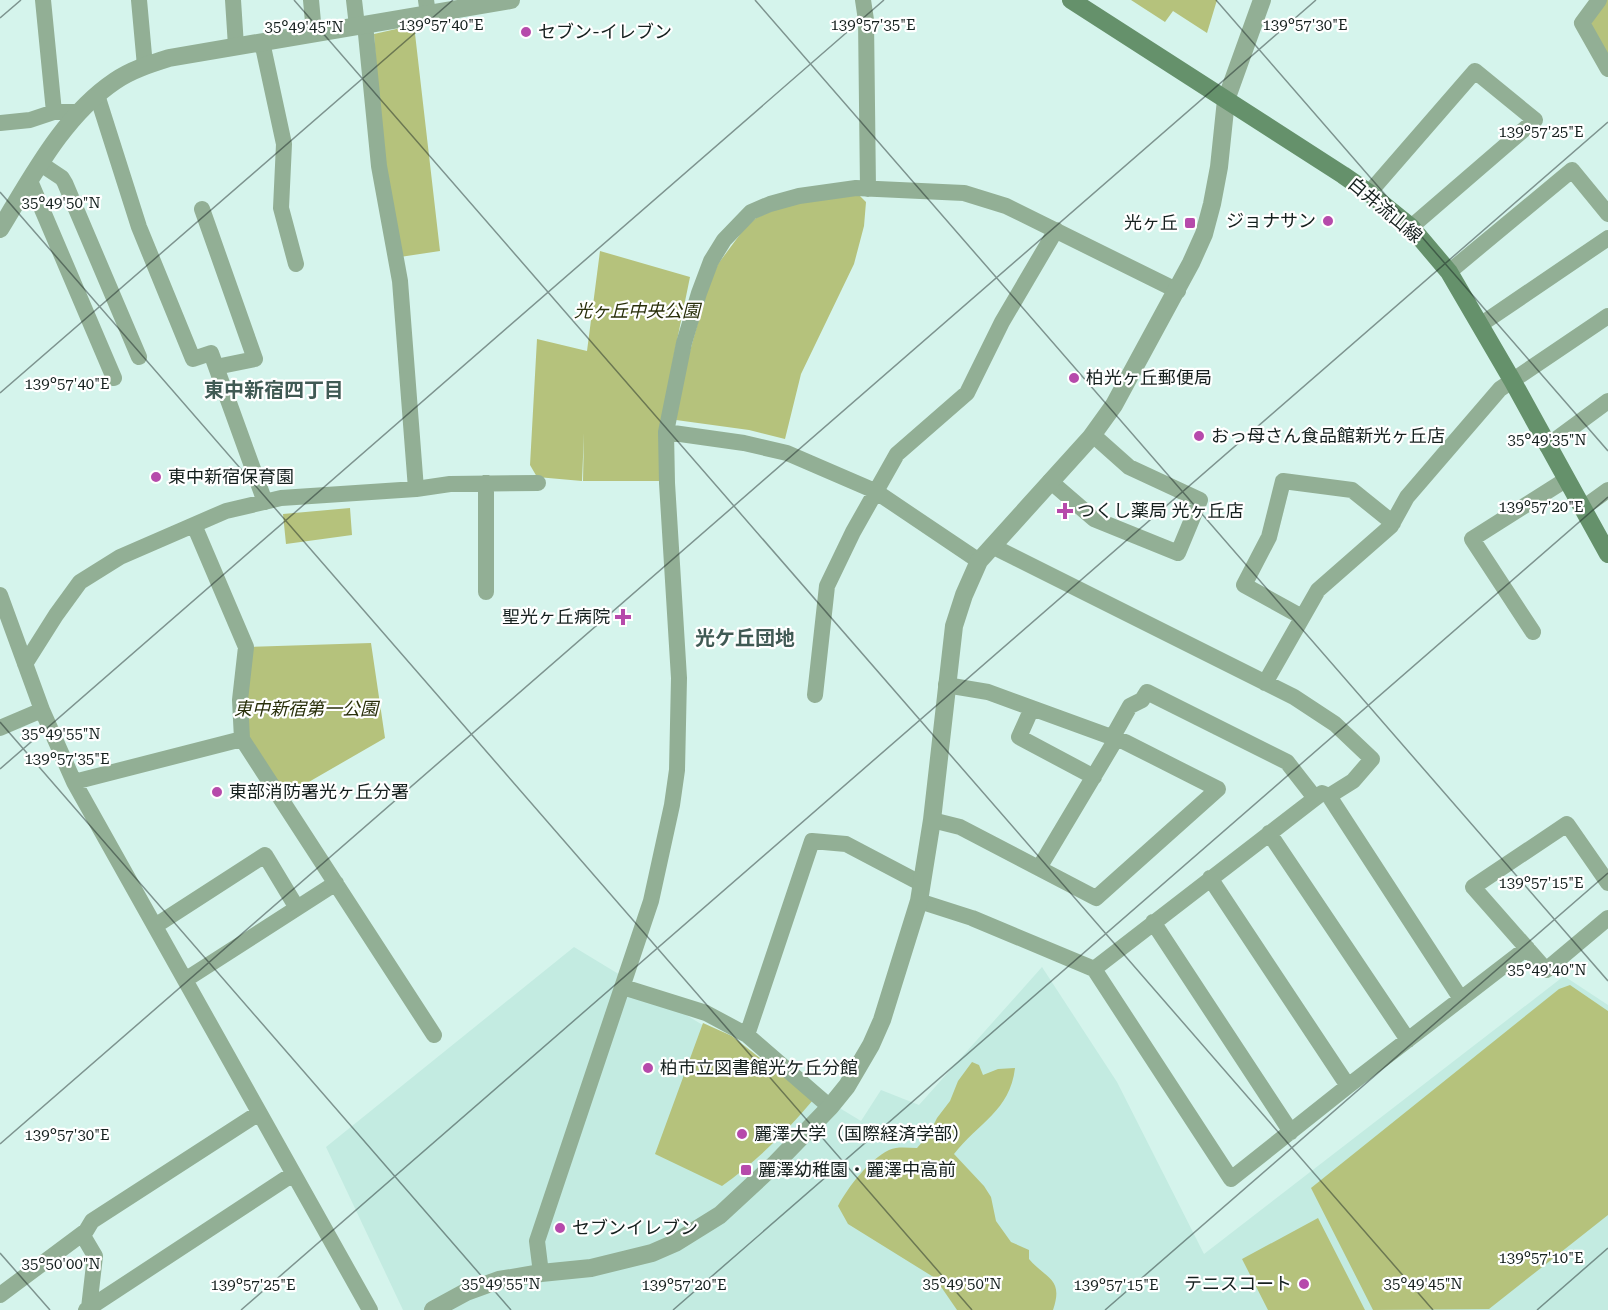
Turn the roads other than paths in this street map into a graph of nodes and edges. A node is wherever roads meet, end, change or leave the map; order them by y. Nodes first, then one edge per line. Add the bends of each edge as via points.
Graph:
1 (43, 0) edge
2 (139, 0) edge
3 (232, 0) edge
4 (311, 0) edge
5 (354, 0) edge
6 (511, 0) edge
7 (863, 0) edge
8 (1071, 0) edge
9 (1262, 0) edge
10 (1599, 0) edge
11 (470, 4) edge
12 (427, 7) edge
13 (361, 25) junction
14 (314, 33) junction
15 (262, 42) junction
16 (236, 46) junction
17 (145, 66) junction
18 (1608, 69) edge
19 (97, 95) junction
20 (1226, 100) junction
21 (54, 112) junction
22 (79, 112) junction
23 (0, 123) edge
24 (41, 164) junction
25 (30, 181) junction
26 (868, 189) junction
27 (1369, 193) junction
28 (6, 206) edge
29 (202, 210) dead end
30 (1608, 214) edge
31 (1411, 227) junction
32 (0, 229) edge
33 (1056, 230) junction
34 (1608, 238) edge
35 (296, 264) dead end
36 (1449, 272) junction
37 (1178, 291) junction
38 (1608, 316) edge
39 (1480, 325) junction
40 (139, 357) dead end
41 (216, 367) junction
42 (114, 378) dead end
43 (1512, 380) junction
44 (1608, 401) edge
45 (666, 432) junction
46 (1093, 435) junction
47 (1547, 446) junction
48 (1567, 479) junction
49 (1050, 482) junction
50 (486, 483) junction
51 (538, 483) dead end
52 (416, 489) junction
53 (1608, 490) edge
54 (875, 491) junction
55 (265, 502) junction
56 (1583, 508) junction
57 (1393, 522) junction
58 (194, 525) junction
59 (992, 546) junction
60 (1608, 554) edge
61 (979, 561) junction
62 (486, 592) dead end
63 (0, 595) edge
64 (1302, 617) junction
65 (1533, 632) dead end
66 (25, 664) junction
67 (1265, 683) junction
68 (946, 685) junction
69 (815, 695) dead end
70 (1032, 708) junction
71 (42, 710) junction
72 (0, 728) edge
73 (1114, 738) junction
74 (242, 739) junction
75 (1094, 777) junction
76 (74, 782) junction
77 (1322, 797) junction
78 (932, 820) junction
79 (1269, 833) junction
80 (1039, 868) junction
81 (1210, 878) junction
82 (336, 883) junction
83 (1608, 883) edge
84 (921, 892) junction
85 (297, 908) junction
86 (1608, 918) edge
87 (1153, 922) junction
88 (155, 926) junction
89 (1527, 948) junction
90 (1094, 969) junction
91 (185, 980) junction
92 (623, 987) junction
93 (1461, 999) junction
94 (434, 1035) dead end
95 (747, 1035) junction
96 (1408, 1040) junction
97 (1348, 1086) junction
98 (830, 1107) junction
99 (259, 1113) junction
100 (1291, 1132) junction
101 (293, 1174) junction
102 (81, 1234) junction
103 (541, 1273) junction
104 (0, 1295) edge
105 (88, 1309) edge
106 (370, 1310) edge
107 (433, 1310) edge

1 - 21 street
2 - 17 street
3 - 16 street
4 - 14 street
5 - 13 street
6 - 11 street
7 - 26 street
8 - 20 main road, 白井流山線
9 - 20 street
10 - 18 street via 1582,22
11 - 12 street
12 - 13 street
13 - 14 street
13 - 52 street via 379,166 400,281
14 - 15 street
15 - 16 street
15 - 35 street via 284,144 281,208
16 - 17 street via 169,57
17 - 19 street
19 - 22 street
19 - 41 street via 139,227 193,359 211,353
20 - 27 main road, 白井流山線
20 - 37 street via 1212,204 1204,234
21 - 22 street
21 - 23 street via 30,120
22 - 24 street
24 - 25 street
24 - 40 street via 65,183
25 - 28 street
25 - 42 street
26 - 33 street via 964,193 1006,206
26 - 45 street via 799,196 770,204 751,212 724,240 699,293 684,343
27 - 31 main road, 白井流山線
27 - 31 street via 1475,71 1535,120
28 - 32 street
29 - 41 street via 255,359
30 - 36 street via 1572,170
31 - 36 main road, 白井流山線
33 - 37 street
33 - 54 street via 1002,322 967,393 897,454
34 - 39 street
36 - 39 main road, 白井流山線
37 - 46 street
38 - 43 street
39 - 43 main road, 白井流山線
41 - 55 street
43 - 47 main road, 白井流山線
43 - 57 street via 1500,388 1407,497
44 - 47 street
45 - 54 street via 788,453
45 - 92 street via 679,678 677,770 651,901
46 - 49 street
46 - 49 street via 1129,467 1200,500 1178,553 1094,519
47 - 48 main road, 白井流山線
48 - 56 main road, 白井流山線
48 - 65 street via 1472,539
49 - 59 street
50 - 51 street
50 - 52 street
50 - 62 street
52 - 55 street
53 - 56 street
54 - 61 street
54 - 69 street via 827,586
55 - 58 street via 226,511
56 - 60 main road, 白井流山線
57 - 64 street via 1318,590
57 - 64 street via 1352,490 1283,481 1269,537 1244,585
58 - 66 street via 120,556 80,582
58 - 74 street via 246,647 240,700
59 - 61 street
59 - 67 street
61 - 68 street via 954,626
63 - 66 street
64 - 67 street
66 - 71 street
67 - 77 street via 1335,724 1372,759 1353,781
68 - 70 street via 988,692
68 - 78 street
70 - 73 street
70 - 75 street via 1019,737
71 - 72 street
71 - 76 street
73 - 75 street
73 - 77 street via 1130,706 1147,692 1287,762
73 - 80 street via 1218,789 1096,898
74 - 76 street
74 - 82 street
75 - 80 street
76 - 88 street
77 - 79 street
77 - 93 street
78 - 80 street via 960,827
78 - 84 street
79 - 81 street
79 - 96 street
81 - 87 street
81 - 97 street
82 - 85 street
82 - 94 street
83 - 89 street via 1567,824 1473,887
84 - 90 street via 972,918
84 - 95 street via 846,844 812,841
84 - 98 street via 872,1045
85 - 88 street via 265,855
85 - 91 street
86 - 89 street via 1546,970
87 - 90 street
87 - 100 street
88 - 91 street
89 - 93 street
90 - 100 street via 1232,1179
91 - 99 street
92 - 95 street via 706,1013
92 - 103 street via 537,1241
93 - 96 street
95 - 98 street
96 - 97 street
97 - 100 street
98 - 103 street via 728,1208 690,1234 652,1253 591,1268
99 - 101 street
99 - 102 street via 92,1221
101 - 105 street
101 - 106 street
102 - 104 street
102 - 105 street via 95,1256
103 - 107 street via 491,1282

